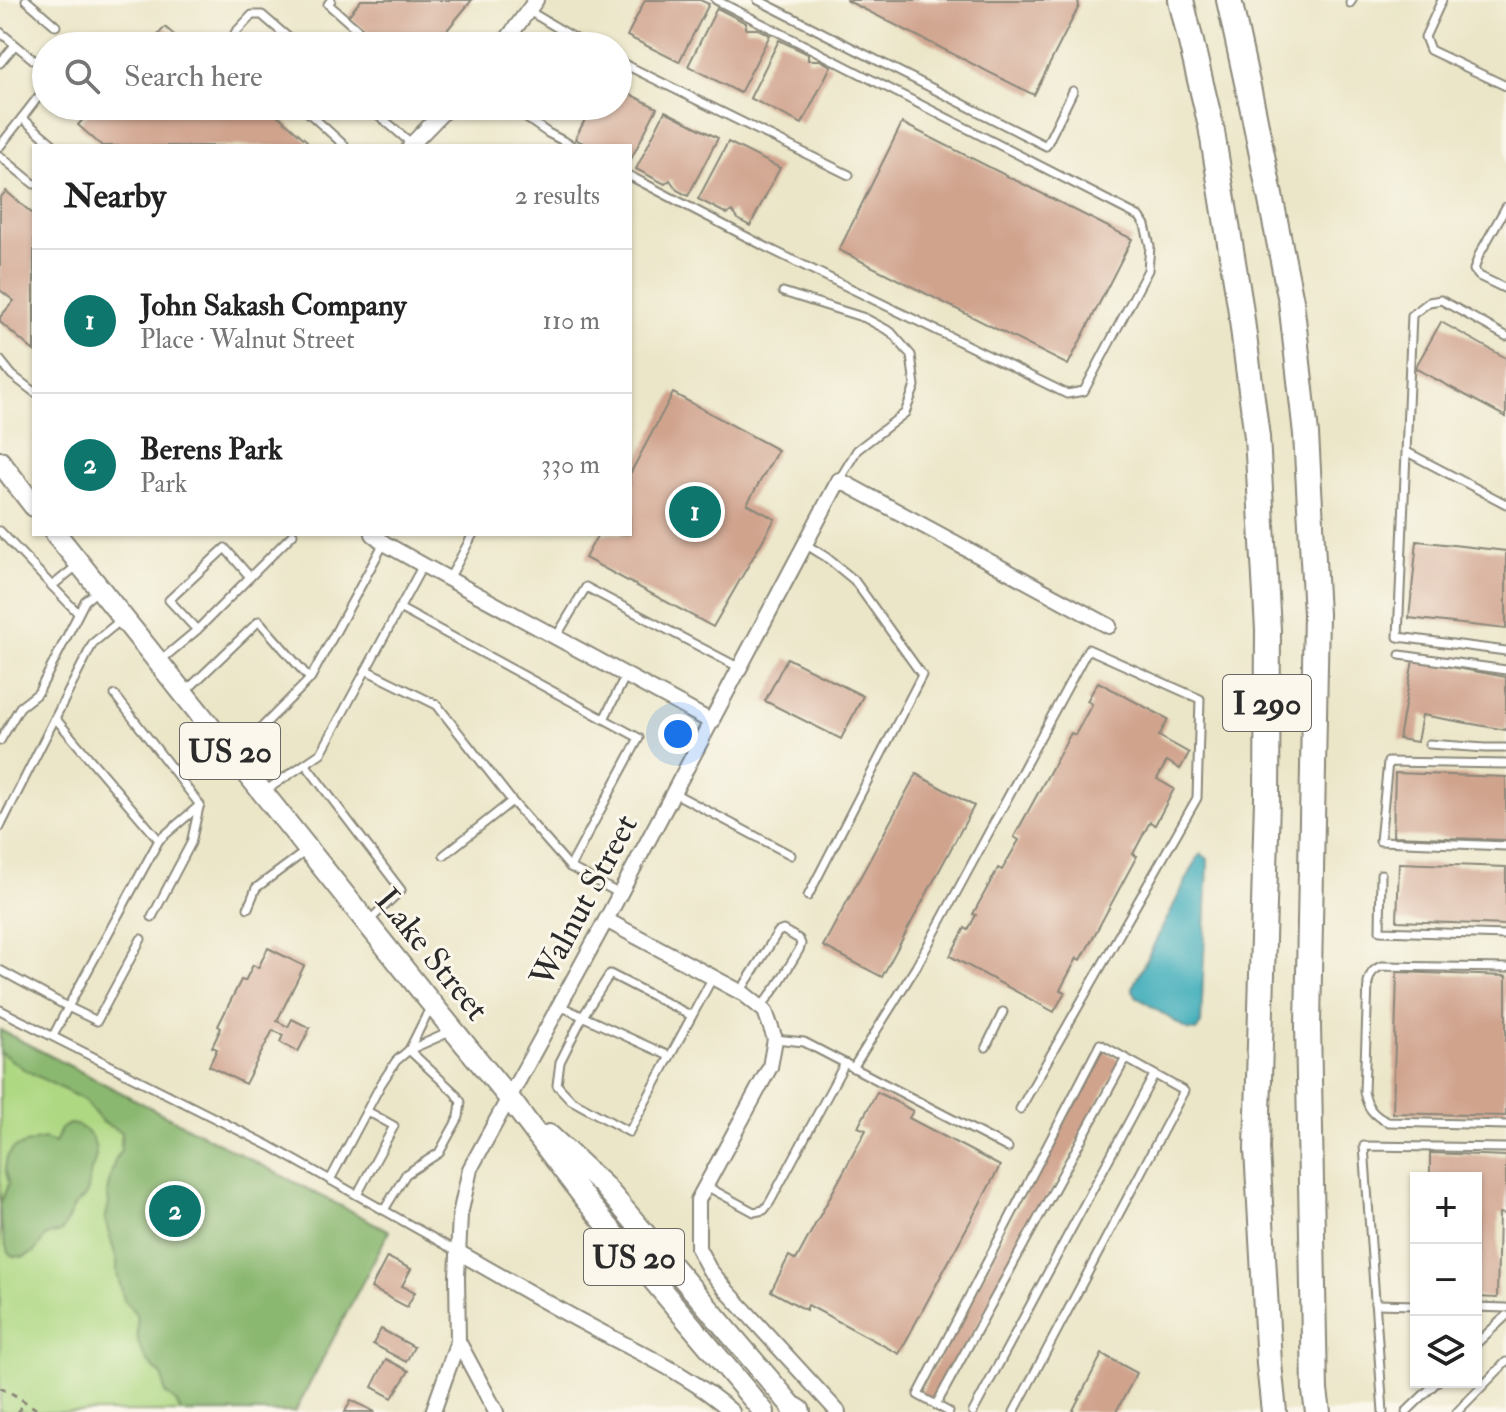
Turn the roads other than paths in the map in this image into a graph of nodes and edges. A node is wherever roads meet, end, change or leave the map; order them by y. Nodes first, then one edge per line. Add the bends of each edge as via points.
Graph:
1 (26, 0) edge
2 (331, 0) edge
3 (716, 0) edge
4 (758, 0) edge
5 (1181, 0) edge
6 (1229, 0) edge
7 (1442, 0) edge
8 (532, 6) edge
9 (56, 26) dead end
10 (0, 32) edge
11 (236, 32) edge
12 (282, 32) edge
13 (360, 32) edge
14 (512, 32) edge
15 (568, 32) edge
16 (15, 45) junction
17 (32, 59) edge
18 (0, 63) edge
19 (632, 68) edge
20 (1506, 86) edge
21 (1073, 91) dead end
22 (32, 105) edge
23 (22, 118) junction
24 (316, 120) edge
25 (384, 120) edge
26 (436, 120) edge
27 (529, 120) edge
28 (53, 144) edge
29 (343, 144) edge
30 (412, 144) edge
31 (414, 144) edge
32 (569, 144) edge
33 (0, 146) edge
34 (0, 156) edge
35 (849, 175) dead end
36 (632, 177) edge
37 (32, 182) edge
38 (1506, 207) edge
39 (1506, 289) edge
40 (783, 292) dead end
41 (1506, 336) edge
42 (0, 360) edge
43 (32, 390) edge
44 (1407, 452) junction
45 (0, 462) edge
46 (839, 480) junction
47 (32, 503) edge
48 (1506, 504) edge
49 (0, 531) edge
50 (58, 536) edge
51 (291, 536) edge
52 (472, 536) edge
53 (379, 538) edge
54 (805, 544) junction
55 (79, 563) junction
56 (423, 565) junction
57 (250, 577) junction
58 (449, 579) junction
59 (52, 586) junction
60 (100, 589) junction
61 (399, 608) junction
62 (78, 613) junction
63 (123, 618) junction
64 (1109, 626) dead end
65 (197, 630) junction
66 (556, 637) junction
67 (1506, 651) edge
68 (1400, 655) dead end
69 (159, 663) junction
70 (740, 668) junction
71 (366, 670) junction
72 (1506, 670) edge
73 (626, 675) junction
74 (310, 679) junction
75 (183, 693) junction
76 (115, 695) dead end
77 (55, 718) junction
78 (604, 719) junction
79 (712, 722) junction
80 (0, 741) edge
81 (1429, 744) dead end
82 (1506, 748) edge
83 (233, 756) junction
84 (1506, 764) edge
85 (306, 765) junction
86 (263, 793) junction
87 (674, 793) junction
88 (512, 801) junction
89 (200, 805) junction
90 (0, 825) edge
91 (159, 840) junction
92 (1506, 846) edge
93 (308, 850) junction
94 (444, 855) dead end
95 (791, 855) dead end
96 (570, 867) junction
97 (1381, 874) dead end
98 (620, 894) junction
99 (808, 896) dead end
100 (248, 908) dead end
101 (152, 917) dead end
102 (606, 920) junction
103 (367, 923) junction
104 (1506, 935) edge
105 (141, 939) dead end
106 (1506, 968) edge
107 (0, 970) edge
108 (713, 977) junction
109 (740, 992) junction
110 (431, 1004) junction
111 (560, 1006) junction
112 (68, 1007) junction
113 (761, 1007) junction
114 (0, 1010) edge
115 (1003, 1012) dead end
116 (583, 1016) junction
117 (692, 1016) junction
118 (453, 1030) junction
119 (53, 1036) junction
120 (775, 1039) junction
121 (986, 1047) dead end
122 (409, 1050) junction
123 (669, 1056) junction
124 (1126, 1058) junction
125 (845, 1063) junction
126 (853, 1068) junction
127 (1154, 1075) junction
128 (509, 1098) junction
129 (1020, 1109) dead end
130 (367, 1111) junction
131 (1506, 1125) edge
132 (1008, 1148) dead end
133 (1506, 1148) edge
134 (330, 1180) junction
135 (706, 1186) junction
136 (357, 1195) junction
137 (384, 1210) junction
138 (458, 1252) junction
139 (1375, 1304) junction
140 (1410, 1305) edge
141 (1482, 1307) edge
142 (1506, 1308) edge
143 (1506, 1316) edge
144 (1482, 1338) edge
145 (458, 1341) junction
146 (1506, 1362) edge
147 (1431, 1388) edge
148 (936, 1405) junction
149 (1318, 1405) edge
150 (728, 1408) edge
151 (797, 1411) edge
152 (433, 1412) edge
153 (496, 1412) edge
154 (764, 1412) edge
155 (838, 1412) edge
156 (949, 1412) edge
157 (973, 1412) edge
158 (1014, 1412) edge
159 (1274, 1412) edge
160 (1383, 1412) edge
161 (1406, 1412) edge
162 (1457, 1412) edge

1 - 9 lane
2 - 13 lane via 328,4
3 - 36 lane via 1140,217 1150,246 1148,270 1084,391 1067,394
4 - 21 lane via 1046,146
5 - 159 highway, I 290 via 1211,126 1257,437 1268,630 1257,1149
6 - 149 highway, I 290 via 1291,301 1306,434 1316,614 1308,1025
7 - 20 lane via 1425,37 1430,50
8 - 14 street
8 - 15 lane
10 - 16 lane
11 - 12 lane via 252,15 262,15
16 - 17 lane
16 - 18 lane
19 - 35 lane
22 - 23 lane
23 - 28 lane
23 - 33 lane
24 - 29 lane
25 - 30 lane
26 - 31 street
27 - 32 lane
34 - 37 lane
38 - 39 lane via 1474,270
40 - 46 lane via 865,318 891,332 911,355 915,386 905,413 857,450
41 - 44 lane via 1441,300 1412,315
42 - 43 lane
44 - 48 lane
44 - 67 lane via 1398,637
45 - 47 main road
46 - 54 street, Walnut Street
46 - 64 street
49 - 59 lane
50 - 55 main road, Lake Street / US 20
51 - 57 lane
52 - 58 lane
53 - 56 street
53 - 74 lane
54 - 70 street, Walnut Street
54 - 99 lane via 854,580 922,675
55 - 59 lane
55 - 60 main road, Lake Street / US 20
56 - 58 street
56 - 61 lane
57 - 65 lane
57 - 65 lane via 225,548 169,600
58 - 66 street
59 - 62 lane
60 - 62 lane
60 - 63 main road, Lake Street / US 20
61 - 71 lane
61 - 78 lane
62 - 80 lane via 38,693 20,707
63 - 69 main road, Lake Street / US 20
63 - 77 lane via 93,643
65 - 69 lane
66 - 70 lane via 586,587
66 - 73 street
68 - 72 lane
69 - 75 main road, Lake Street / US 20
70 - 79 street, Walnut Street
71 - 85 lane via 321,753
71 - 88 lane via 437,705
73 - 78 lane
73 - 79 street
74 - 75 lane via 259,621
74 - 83 lane
75 - 83 main road, Lake Street / US 20
76 - 89 lane
77 - 90 lane
77 - 91 lane
78 - 96 lane via 639,738
79 - 87 street, Walnut Street
81 - 82 lane
83 - 86 main road, Lake Street / US 20
84 - 92 lane via 1388,762 1380,841
85 - 86 lane
85 - 103 lane via 401,890
86 - 93 main road, Lake Street / US 20
87 - 95 lane
87 - 98 street, Walnut Street
88 - 94 lane
88 - 96 lane
89 - 91 lane
89 - 101 lane via 191,843
91 - 112 lane
93 - 100 lane via 256,888
93 - 103 main road, Lake Street / US 20
96 - 98 lane
97 - 104 lane via 1380,931
98 - 102 street, Walnut Street
102 - 108 street
102 - 111 street, Walnut Street
103 - 110 main road, Lake Street / US 20
105 - 112 lane via 97,1021
106 - 131 lane via 1376,968 1368,983 1364,1092 1373,1113 1388,1122
107 - 112 lane
108 - 109 street
108 - 117 lane
109 - 113 street
109 - 113 lane via 778,932 799,939 799,950
110 - 118 main road, Lake Street / US 20
110 - 122 lane
111 - 116 lane
111 - 128 street, Walnut Street
112 - 119 lane
113 - 120 street
114 - 119 lane
115 - 121 lane
116 - 117 lane via 610,974
116 - 123 lane
116 - 123 lane via 560,1062 557,1085 571,1100 629,1132
117 - 123 lane
118 - 122 lane
118 - 128 main road, Lake Street / US 20
119 - 134 lane
120 - 125 lane via 804,1042
120 - 135 street via 770,1067
122 - 130 lane via 396,1061
122 - 137 lane via 455,1093 461,1102 459,1117 439,1153 406,1174
124 - 127 lane
124 - 148 lane
124 - 148 lane via 1100,1044 918,1395
125 - 126 lane
125 - 135 lane via 764,1210 754,1212
126 - 129 lane via 916,967 1088,649 1200,699 1197,798
126 - 132 lane
127 - 157 lane
127 - 158 lane via 1184,1091
128 - 138 street, Walnut Street via 470,1169
128 - 151 main road, US 20 via 604,1186
128 - 154 main road, Lake Street / US 20 via 585,1199
130 - 134 lane
130 - 136 lane via 394,1126
133 - 139 lane via 1364,1146
134 - 136 lane
135 - 155 street via 698,1200 698,1248 709,1269
136 - 137 lane
137 - 138 lane
138 - 145 street, Walnut Street
138 - 150 street via 654,1359
139 - 140 lane
139 - 160 lane
141 - 142 lane
143 - 144 lane
145 - 152 street, Walnut Street
145 - 153 street
146 - 162 lane
147 - 161 lane
148 - 156 lane

